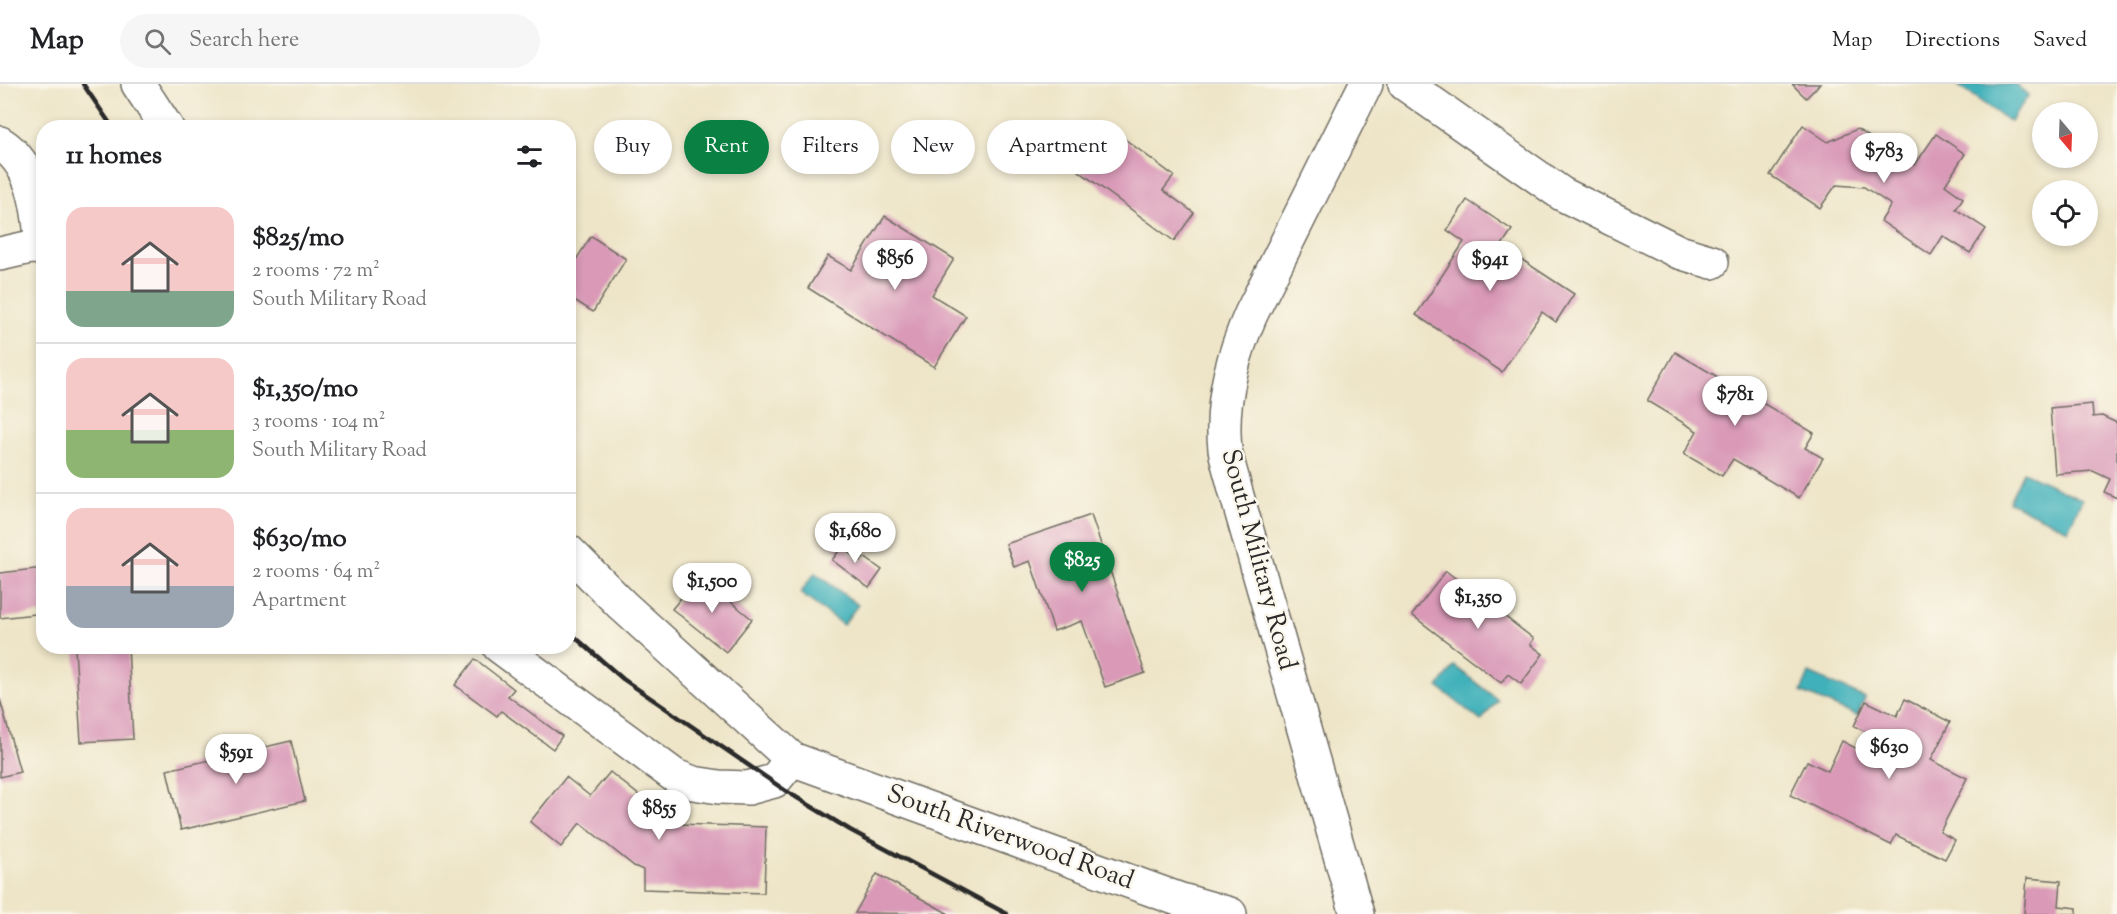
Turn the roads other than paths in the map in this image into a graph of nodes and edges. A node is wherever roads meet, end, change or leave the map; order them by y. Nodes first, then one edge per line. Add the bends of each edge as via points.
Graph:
1 (138, 84) edge
2 (1366, 84) edge
3 (1405, 84) edge
4 (161, 120) edge
5 (0, 143) edge
6 (36, 204) edge
7 (36, 247) edge
8 (0, 254) edge
9 (1712, 262) dead end
10 (576, 559) edge
11 (510, 654) edge
12 (792, 759) junction
13 (1230, 914) edge
14 (1357, 914) edge

1 - 4 street
2 - 14 street, South Military Road via 1237,347 1224,415 1226,449 1235,489
3 - 9 street via 1562,195 1679,252
5 - 6 street via 14,155 34,191
7 - 8 street
10 - 12 street, South Riverwood Road
11 - 12 street via 675,776 693,783 748,788 774,781
12 - 13 street, South Riverwood Road via 1178,899

